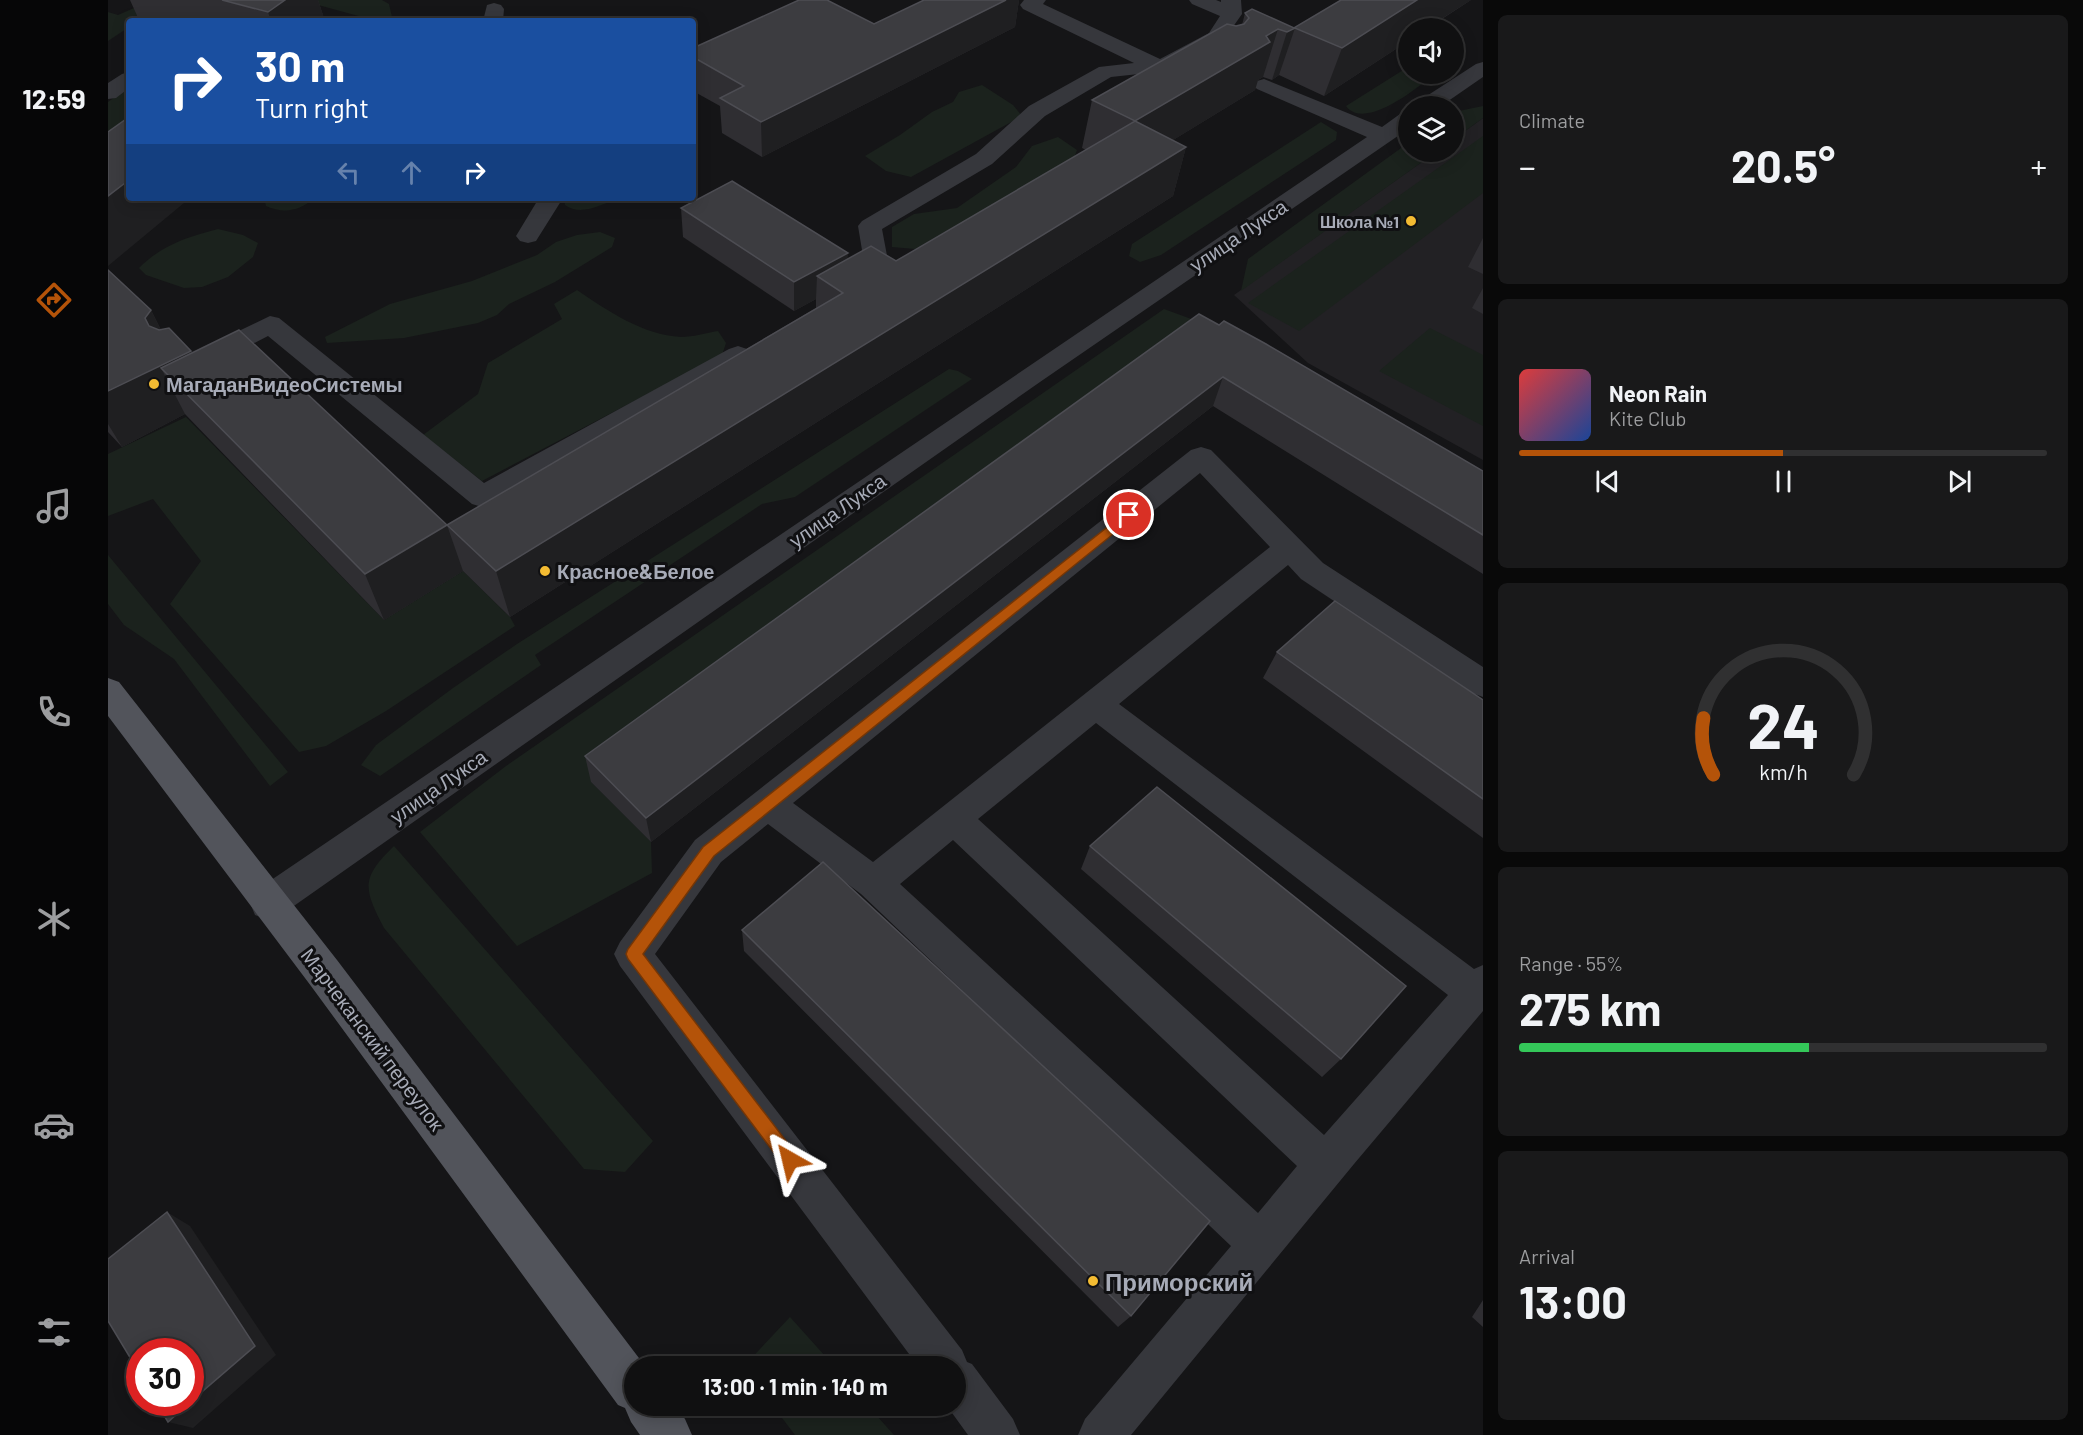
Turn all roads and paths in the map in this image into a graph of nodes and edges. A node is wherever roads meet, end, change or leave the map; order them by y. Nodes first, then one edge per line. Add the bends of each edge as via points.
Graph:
1 (1036, 0) edge
2 (1199, 0) edge
3 (1231, 7) edge
4 (1191, 51) junction
5 (1213, 61) edge
6 (1160, 67) junction
7 (1483, 68) edge
8 (126, 80) edge
9 (1264, 85) edge
10 (108, 93) edge
11 (1442, 96) edge
12 (1397, 128) edge
13 (549, 201) edge
14 (528, 236) dead end
15 (848, 294) edge
16 (757, 345) edge
17 (185, 368) edge
18 (1289, 548) junction
19 (1483, 684) edge
20 (108, 691) edge
21 (1096, 705) junction
22 (768, 804) junction
23 (954, 820) junction
24 (874, 883) junction
25 (268, 903) junction
26 (1479, 987) edge
27 (1326, 1166) junction
28 (1260, 1244) junction
29 (938, 1356) edge
30 (624, 1376) edge
31 (966, 1393) edge
32 (655, 1416) edge
33 (669, 1435) edge
34 (998, 1435) edge
35 (1101, 1435) edge

1 - 6 street via 1030,5
2 - 3 street
3 - 4 street via 1216,37
4 - 5 street
4 - 6 street
6 - 15 street via 1106,71 1036,111 984,159 870,226 879,277
7 - 11 street
8 - 10 street
9 - 12 street
12 - 25 street, улица Лукса
13 - 14 street
16 - 17 street via 482,497 270,324
18 - 19 street via 1312,571
18 - 21 street
18 - 22 street via 1201,457
20 - 25 main road, Марчеканский переулок
21 - 23 street
21 - 26 street
22 - 24 street
22 - 29 street via 708,851 633,954
23 - 24 street
23 - 27 street
24 - 28 street
25 - 30 main road, Марчеканский переулок
26 - 27 street
27 - 28 street
28 - 35 street
31 - 34 street
32 - 33 main road

